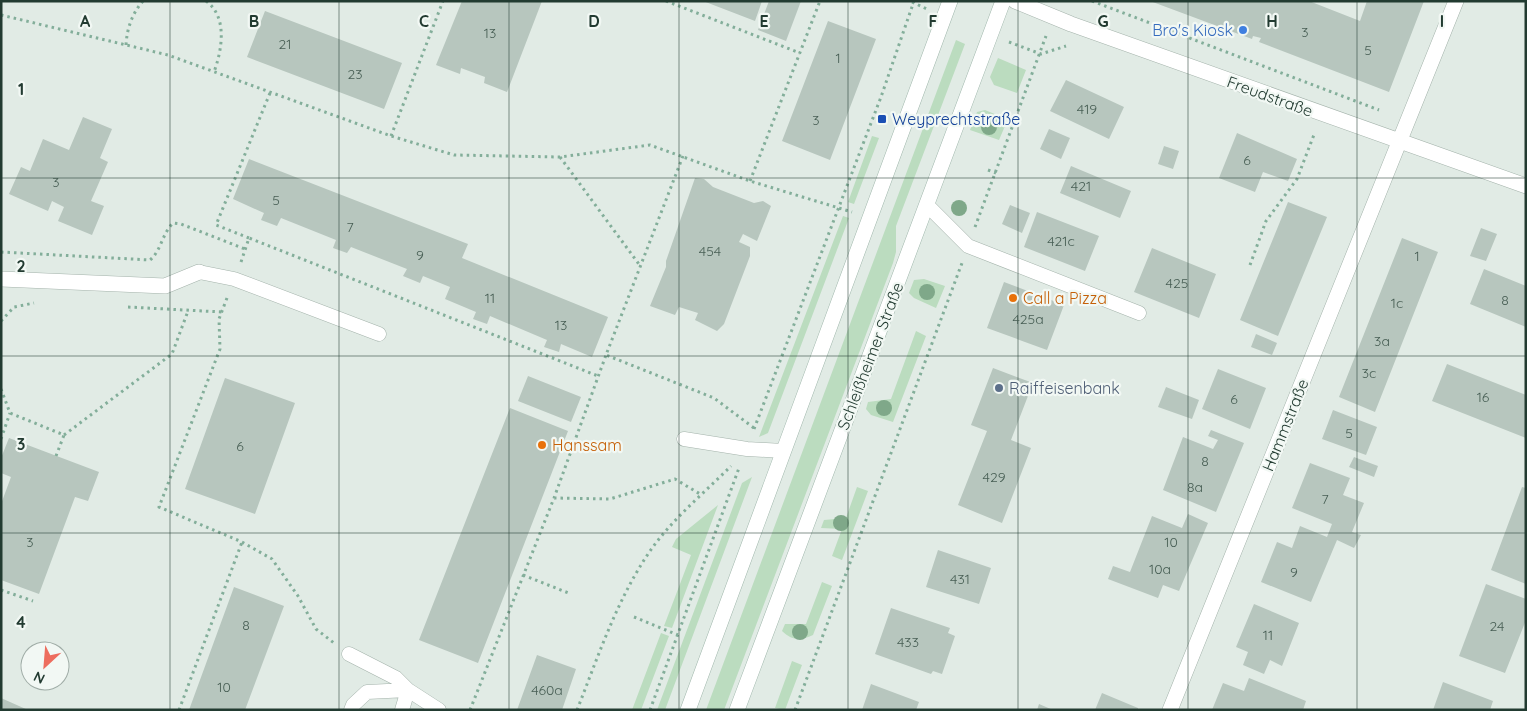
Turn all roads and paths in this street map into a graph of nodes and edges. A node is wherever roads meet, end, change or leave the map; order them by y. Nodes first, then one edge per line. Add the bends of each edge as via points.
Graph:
1 (143, 1) edge
2 (206, 1) edge
3 (442, 1) edge
4 (666, 1) edge
5 (820, 1) edge
6 (950, 1) edge
7 (1003, 1) edge
8 (1015, 1) edge
9 (1092, 1) edge
10 (1456, 1) edge
11 (913, 2) edge
12 (1, 16) edge
13 (1052, 17) junction
14 (126, 44) junction
15 (800, 53) junction
16 (214, 72) junction
17 (270, 92) junction
18 (881, 97) junction
19 (886, 99) dead end
20 (1387, 113) dead end
21 (1315, 132) dead end
22 (391, 136) junction
23 (1400, 141) junction
24 (683, 156) junction
25 (560, 157) junction
26 (988, 170) dead end
27 (996, 173) junction
28 (750, 180) junction
29 (1526, 186) edge
30 (927, 205) junction
31 (839, 208) junction
32 (870, 218) junction
33 (249, 238) junction
34 (968, 246) junction
35 (245, 249) junction
36 (1, 252) edge
37 (1250, 265) dead end
38 (641, 267) junction
39 (199, 272) joint
40 (1, 279) edge
41 (234, 279) junction
42 (35, 302) dead end
43 (122, 307) dead end
44 (188, 311) junction
45 (222, 312) junction
46 (1139, 313) dead end
47 (1, 320) edge
48 (379, 334) dead end
49 (606, 355) junction
50 (598, 376) junction
51 (1, 390) edge
52 (10, 414) junction
53 (755, 429) junction
54 (64, 435) junction
55 (1, 440) edge
56 (684, 440) dead end
57 (747, 449) junction
58 (783, 451) junction
59 (56, 456) dead end
60 (700, 494) junction
61 (554, 498) junction
62 (242, 542) junction
63 (523, 576) junction
64 (1, 590) edge
65 (571, 594) dead end
66 (34, 602) dead end
67 (634, 617) dead end
68 (678, 635) junction
69 (349, 654) joint
70 (408, 690) junction
71 (179, 710) edge
72 (351, 710) edge
73 (402, 710) edge
74 (438, 710) edge
75 (470, 710) edge
76 (577, 710) edge
77 (650, 710) edge
78 (688, 710) edge
79 (737, 710) edge
80 (794, 710) edge
81 (1170, 710) edge

1 - 14 path via 132,16
2 - 16 path via 218,18 221,33 222,51
3 - 22 path
4 - 15 path
5 - 15 path
6 - 32 main road
7 - 30 main road, Schleißheimer Straße
8 - 13 main road, Freudstraße
9 - 20 path
10 - 23 main road, Hammstraße
11 - 18 path
12 - 14 path
13 - 23 main road, Freudstraße
13 - 27 path
14 - 16 path
15 - 28 path
16 - 17 path
17 - 22 path
17 - 33 path via 216,225
18 - 19 path
18 - 31 path
21 - 37 path via 1297,179 1266,221
22 - 25 path via 454,155
23 - 29 main road, Freudstraße
23 - 81 main road, Hammstraße
24 - 25 path via 650,145
24 - 28 path
24 - 38 path
25 - 38 path
26 - 27 path
27 - 34 path
28 - 31 path
30 - 34 lane
30 - 79 main road, Schleißheimer Straße
31 - 32 path
31 - 53 path
32 - 58 main road
33 - 35 path
33 - 50 path
34 - 46 lane
34 - 80 path
35 - 36 path via 181,224 172,224 150,260
35 - 41 path
38 - 49 path
39 - 40 main road via 165,286
39 - 41 lane
41 - 45 path
41 - 48 lane
42 - 47 path via 14,307
43 - 44 path
44 - 45 path
44 - 54 path via 172,354
45 - 62 path via 220,349 160,507
49 - 50 path
49 - 53 path via 714,398
50 - 61 path
51 - 52 path
52 - 54 path
52 - 55 path
53 - 57 path
54 - 59 path
56 - 57 lane
57 - 58 lane
57 - 60 path
57 - 68 path
58 - 78 main road
60 - 61 path via 675,479 610,499
60 - 76 path via 649,553 629,585
61 - 63 path
62 - 69 path via 272,559 316,629
62 - 71 path
63 - 65 path
63 - 75 path
64 - 66 path
67 - 68 path
68 - 77 path
69 - 70 lane via 396,678
70 - 72 lane via 367,692
70 - 73 lane
70 - 74 lane

